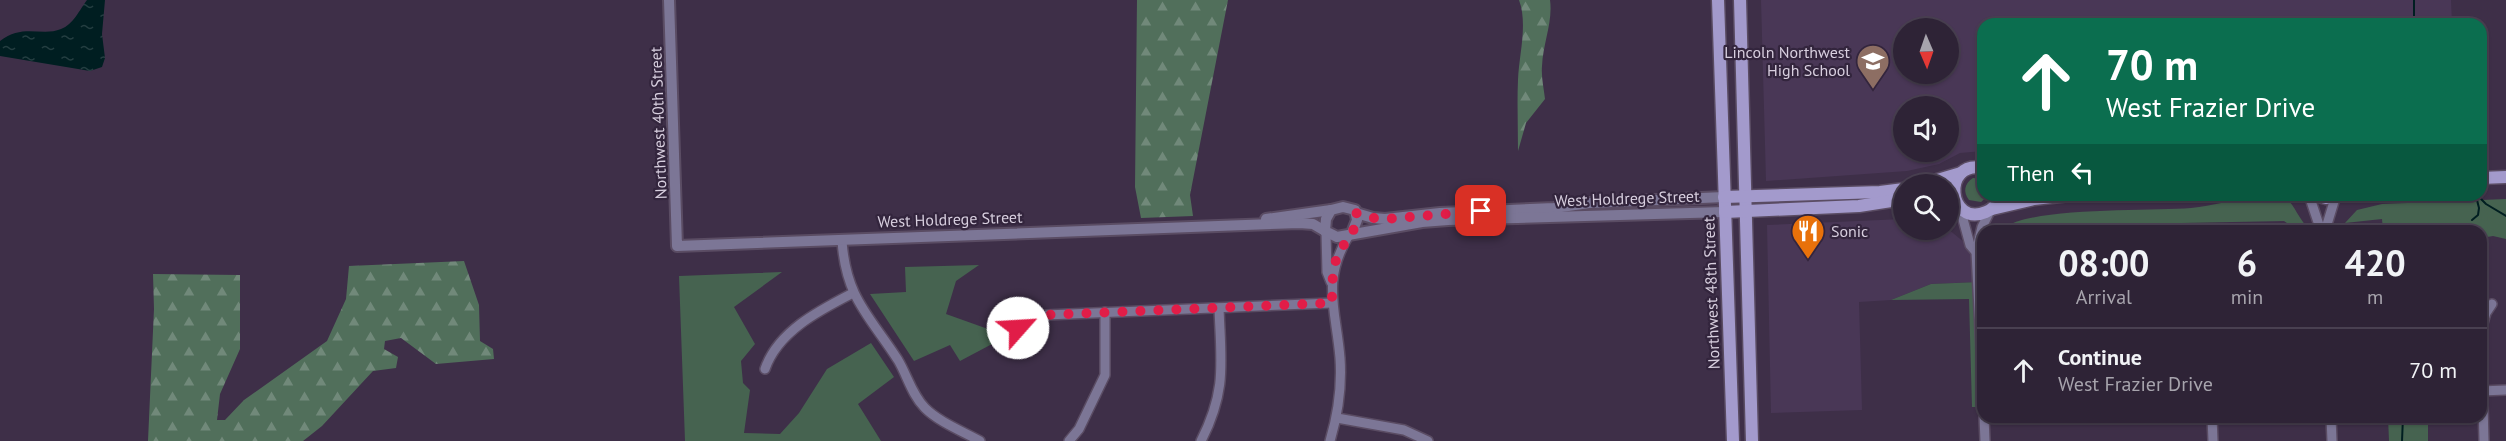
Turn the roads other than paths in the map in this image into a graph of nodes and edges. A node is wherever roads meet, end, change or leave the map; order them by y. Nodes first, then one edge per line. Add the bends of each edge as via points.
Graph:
1 (669, 0) edge
2 (1718, 0) edge
3 (1740, 0) edge
4 (1977, 168) edge
5 (1961, 173) junction
6 (1958, 174) edge
7 (1959, 175) edge
8 (2506, 177) edge
9 (2487, 178) edge
10 (1893, 190) edge
11 (1746, 196) junction
12 (1724, 197) junction
13 (1893, 201) edge
14 (1997, 201) edge
15 (2030, 201) edge
16 (2313, 201) edge
17 (2334, 201) edge
18 (1959, 206) edge
19 (1331, 210) junction
20 (1991, 210) junction
21 (1747, 211) junction
22 (1725, 212) junction
23 (1356, 213) junction
24 (1959, 213) edge
25 (1224, 225) junction
26 (1983, 225) edge
27 (2319, 225) edge
28 (2326, 225) edge
29 (1326, 232) junction
30 (1350, 234) junction
31 (842, 241) junction
32 (678, 246) joint
33 (1977, 248) edge
34 (1976, 252) junction
35 (1977, 258) edge
36 (1332, 284) junction
37 (853, 293) junction
38 (1332, 303) junction
39 (2492, 304) dead end
40 (1219, 308) junction
41 (1105, 312) junction
42 (2487, 312) edge
43 (1018, 328) dead end
44 (765, 369) dead end
45 (2506, 390) edge
46 (2487, 391) edge
47 (1337, 418) junction
48 (1984, 423) edge
49 (2212, 423) edge
50 (2331, 423) edge
51 (2483, 423) edge
52 (980, 441) edge
53 (1069, 441) edge
54 (1201, 441) edge
55 (1330, 441) edge
56 (1428, 441) edge
57 (1734, 441) edge
58 (1752, 441) edge
59 (1985, 441) edge
60 (2213, 441) edge
61 (2332, 441) edge
62 (2484, 441) edge

1 - 32 street, Northwest 40th Street
2 - 12 main road, Northwest 48th Street
3 - 11 main road
4 - 5 main road
5 - 6 main road
5 - 7 main road
8 - 9 main road
10 - 11 main road, West Holdrege Street
11 - 12 main road, West Holdrege Street
11 - 21 main road
12 - 22 main road, Northwest 48th Street
12 - 23 street, West Holdrege Street via 1385,219
13 - 21 main road, West Holdrege Street
14 - 20 main road
15 - 20 main road
16 - 27 street
17 - 28 street
18 - 20 main road via 1975,214
19 - 23 street via 1348,207
19 - 25 street, West Holdrege Street
19 - 29 street
20 - 26 street
21 - 22 main road, West Holdrege Street
21 - 58 main road
22 - 30 street, West Holdrege Street via 1448,220
22 - 57 main road, Northwest 48th Street
23 - 30 street via 1357,224
24 - 34 street
25 - 29 street, West Holdrege Street via 1307,223
25 - 31 street, West Holdrege Street
29 - 30 street via 1337,237
29 - 36 street via 1327,272
30 - 36 street via 1336,260
31 - 32 street, West Holdrege Street
31 - 37 street
33 - 34 street
34 - 35 street
36 - 38 street
37 - 44 street via 821,310 791,333 774,350
37 - 52 street via 924,407
38 - 40 street
38 - 47 street via 1341,366
39 - 42 street
40 - 41 street
40 - 54 street via 1221,387
41 - 43 street via 1046,315 1030,319
41 - 53 street via 1105,375 1079,429
45 - 46 street
47 - 55 street
47 - 56 street via 1404,430
48 - 59 street
49 - 60 street
50 - 61 street
51 - 62 street

